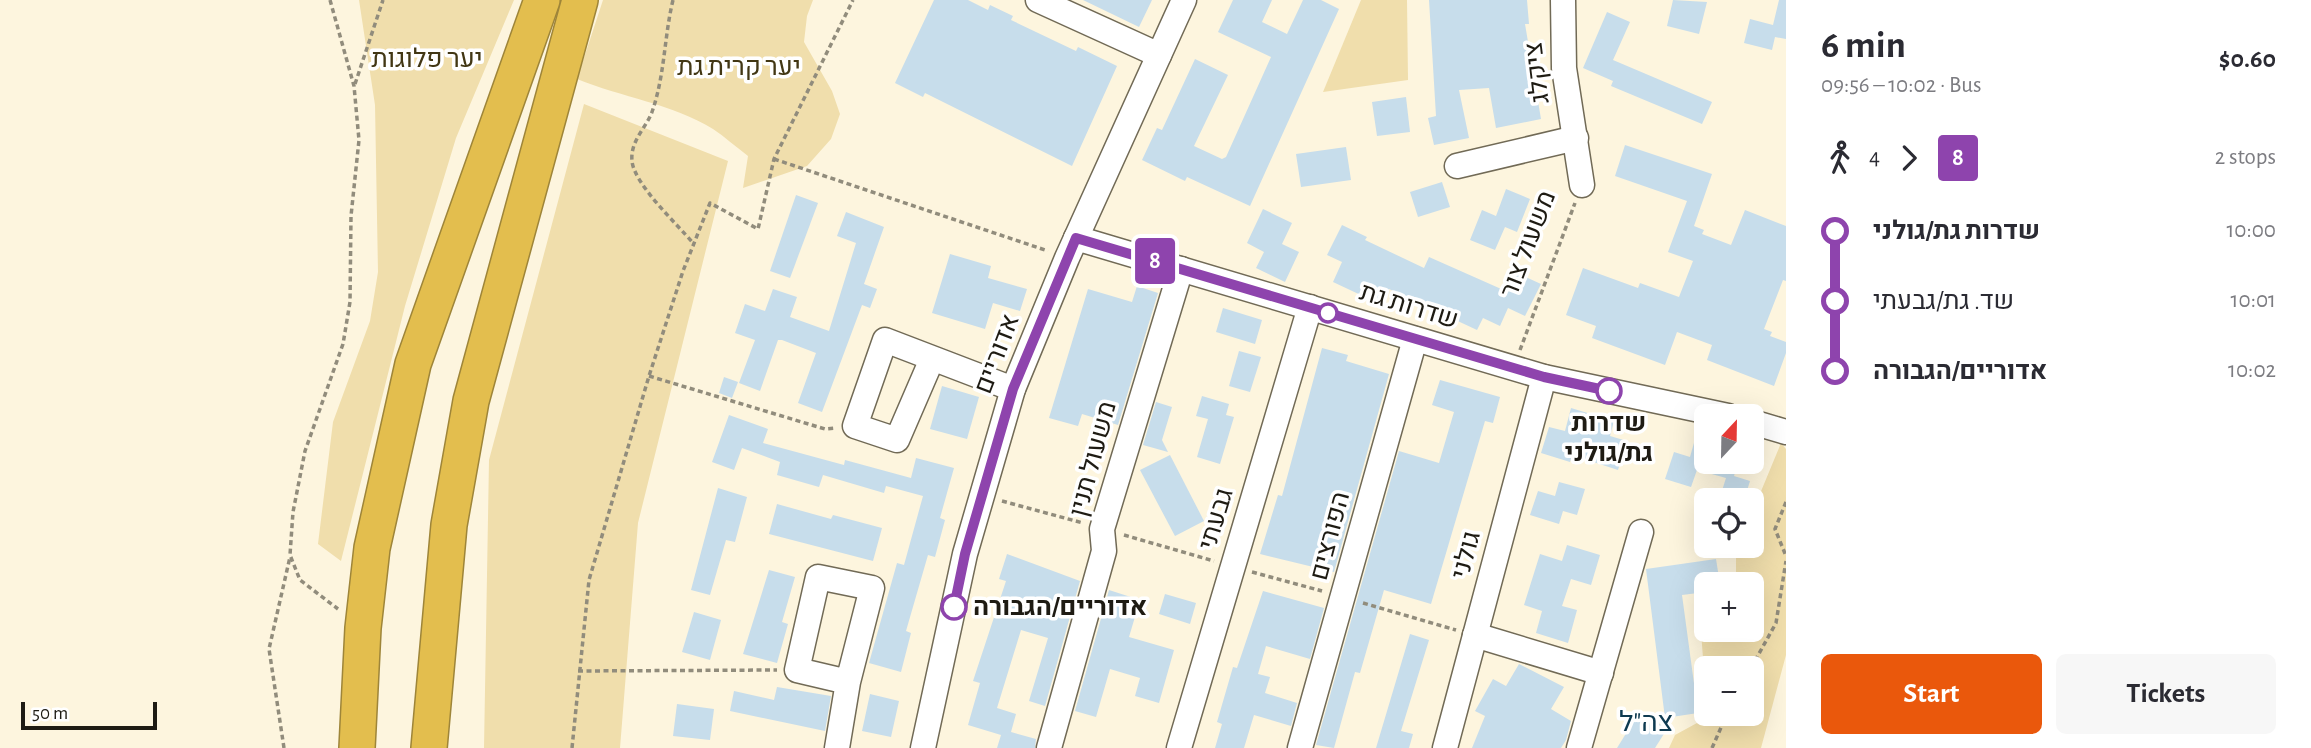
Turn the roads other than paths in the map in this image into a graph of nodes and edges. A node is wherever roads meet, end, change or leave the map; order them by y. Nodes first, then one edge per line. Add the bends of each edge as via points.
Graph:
1 (542, 0) edge
2 (580, 0) edge
3 (1038, 0) edge
4 (1184, 0) edge
5 (1563, 0) edge
6 (1159, 55) junction
7 (1576, 138) junction
8 (1457, 166) dead end
9 (1582, 185) road end
10 (1072, 248) junction
11 (1181, 269) junction
12 (1310, 307) junction
13 (1415, 339) junction
14 (932, 359) junction
15 (1544, 377) junction
16 (1013, 389) junction
17 (1694, 409) edge
18 (1786, 420) edge
19 (1764, 421) edge
20 (1764, 425) edge
21 (1786, 432) edge
22 (1642, 531) dead end
23 (1475, 635) junction
24 (1601, 673) junction
25 (848, 682) junction
26 (356, 748) edge
27 (429, 748) edge
28 (837, 748) edge
29 (923, 748) edge
30 (1049, 748) edge
31 (1179, 748) edge
32 (1300, 748) edge
33 (1445, 748) edge
34 (1579, 748) edge

1 - 26 highway via 412,364 372,548
2 - 27 highway via 471,401 449,525
3 - 6 street
4 - 6 street, אדוריים
5 - 7 street, ציקלג via 1564,68
6 - 10 street, אדוריים
7 - 8 street
7 - 9 street, משעול צור
10 - 11 street, שדרות גת
10 - 16 street, אדוריים
11 - 12 street, שדרות גת
11 - 30 street, משעול תנין via 1102,529 1104,551
12 - 13 street, שדרות גת
12 - 31 street, גבעתי
13 - 15 street, שדרות גת
13 - 32 street, הפורצים
14 - 14 street via 897,440 855,426 885,340
14 - 16 street
15 - 17 street, שדרות גת
15 - 23 street, גולני
16 - 29 street, אדוריים via 965,554
18 - 19 street
20 - 21 street
22 - 24 street
23 - 24 street
23 - 33 street, גולני
24 - 34 street
25 - 25 street via 872,588 818,577 797,670
25 - 28 street

